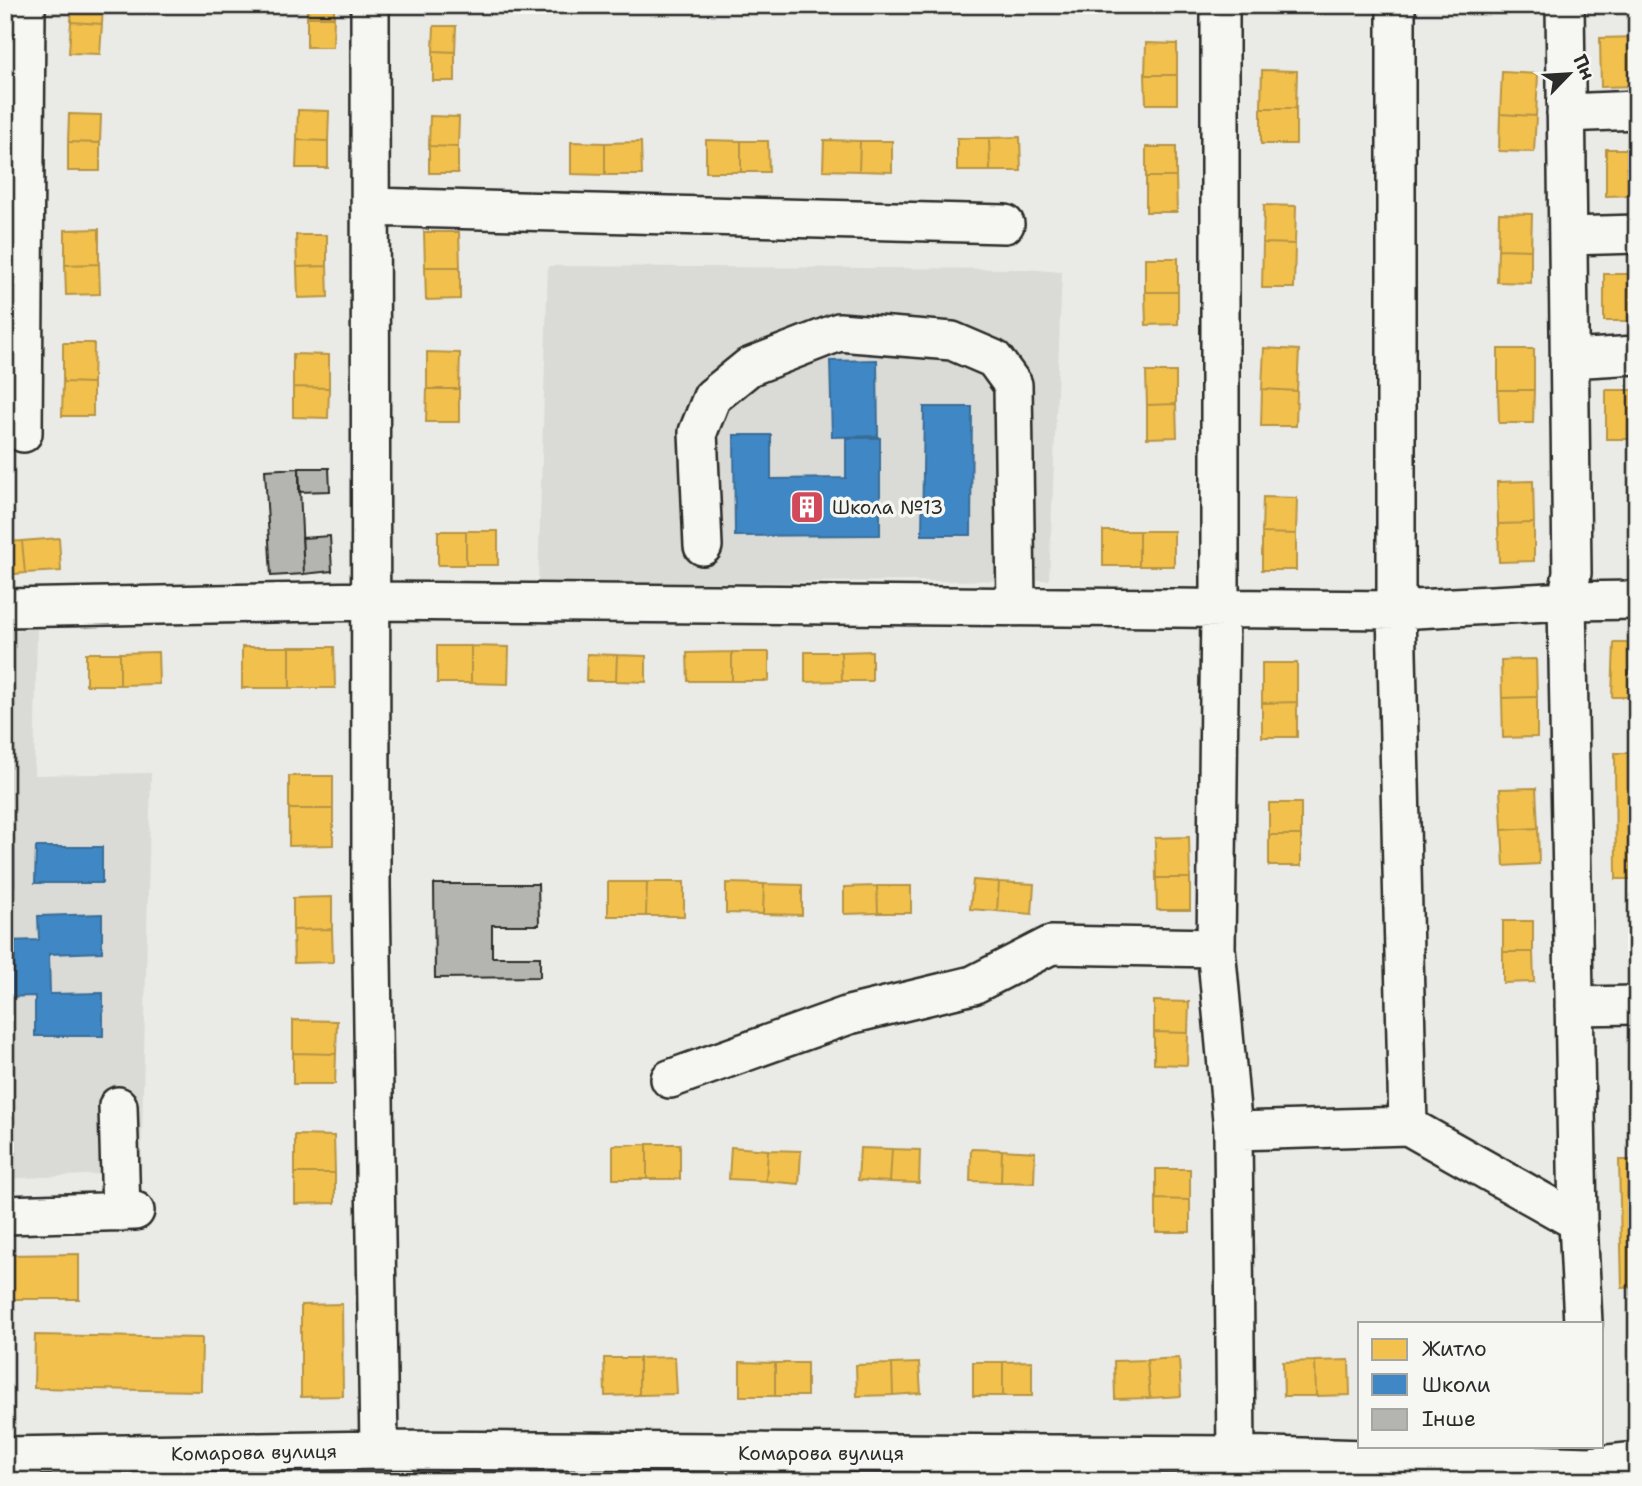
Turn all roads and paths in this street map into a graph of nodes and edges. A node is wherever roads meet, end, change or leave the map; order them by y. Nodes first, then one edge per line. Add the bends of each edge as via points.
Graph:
1 (26, 5) edge
2 (370, 5) edge
3 (1220, 5) edge
4 (1396, 5) edge
5 (1565, 5) edge
6 (1637, 110) edge
7 (1566, 113) junction
8 (15, 204) edge
9 (370, 207) junction
10 (1006, 224) dead end
11 (1637, 234) edge
12 (1568, 236) junction
13 (1637, 355) edge
14 (1569, 359) junction
15 (23, 433) dead end
16 (702, 546) dead end
17 (1637, 600) edge
18 (370, 601) junction
19 (1567, 601) junction
20 (1016, 605) junction
21 (5, 608) edge
22 (1220, 610) junction
23 (1396, 610) junction
24 (1216, 948) junction
25 (1637, 1005) edge
26 (1574, 1006) junction
27 (670, 1079) dead end
28 (118, 1106) dead end
29 (1408, 1126) junction
30 (1233, 1131) junction
31 (5, 1215) edge
32 (1578, 1222) junction
33 (1583, 1322) edge
34 (379, 1450) junction
35 (1236, 1455) junction
36 (5, 1456) edge
37 (1637, 1461) edge
38 (1590, 1464) edge
39 (333, 1466) edge
40 (628, 1466) edge

1 - 8 street
2 - 9 street
3 - 22 street
4 - 23 street
5 - 7 street
6 - 7 street
7 - 12 street
8 - 15 street
9 - 10 street
9 - 18 street
11 - 12 street
12 - 14 street
13 - 14 street
14 - 19 street via 1572,573
16 - 20 street via 698,432 712,397 750,367 839,332 952,341 994,359 1013,385
17 - 19 street
18 - 20 street
18 - 21 street
18 - 34 street
19 - 23 street
19 - 26 street
20 - 22 street
22 - 23 street
22 - 24 street
23 - 29 street
24 - 27 street via 1051,945 973,985 849,1015
24 - 30 street
25 - 26 street
26 - 32 street
28 - 31 street via 128,1211
29 - 30 street
29 - 32 street
30 - 35 street
32 - 33 street
34 - 39 street, Комарова вулиця
34 - 40 street, Комарова вулиця
35 - 38 street, Комарова вулиця
35 - 40 street, Комарова вулиця
36 - 39 street, Комарова вулиця
37 - 38 street, Комарова вулиця

